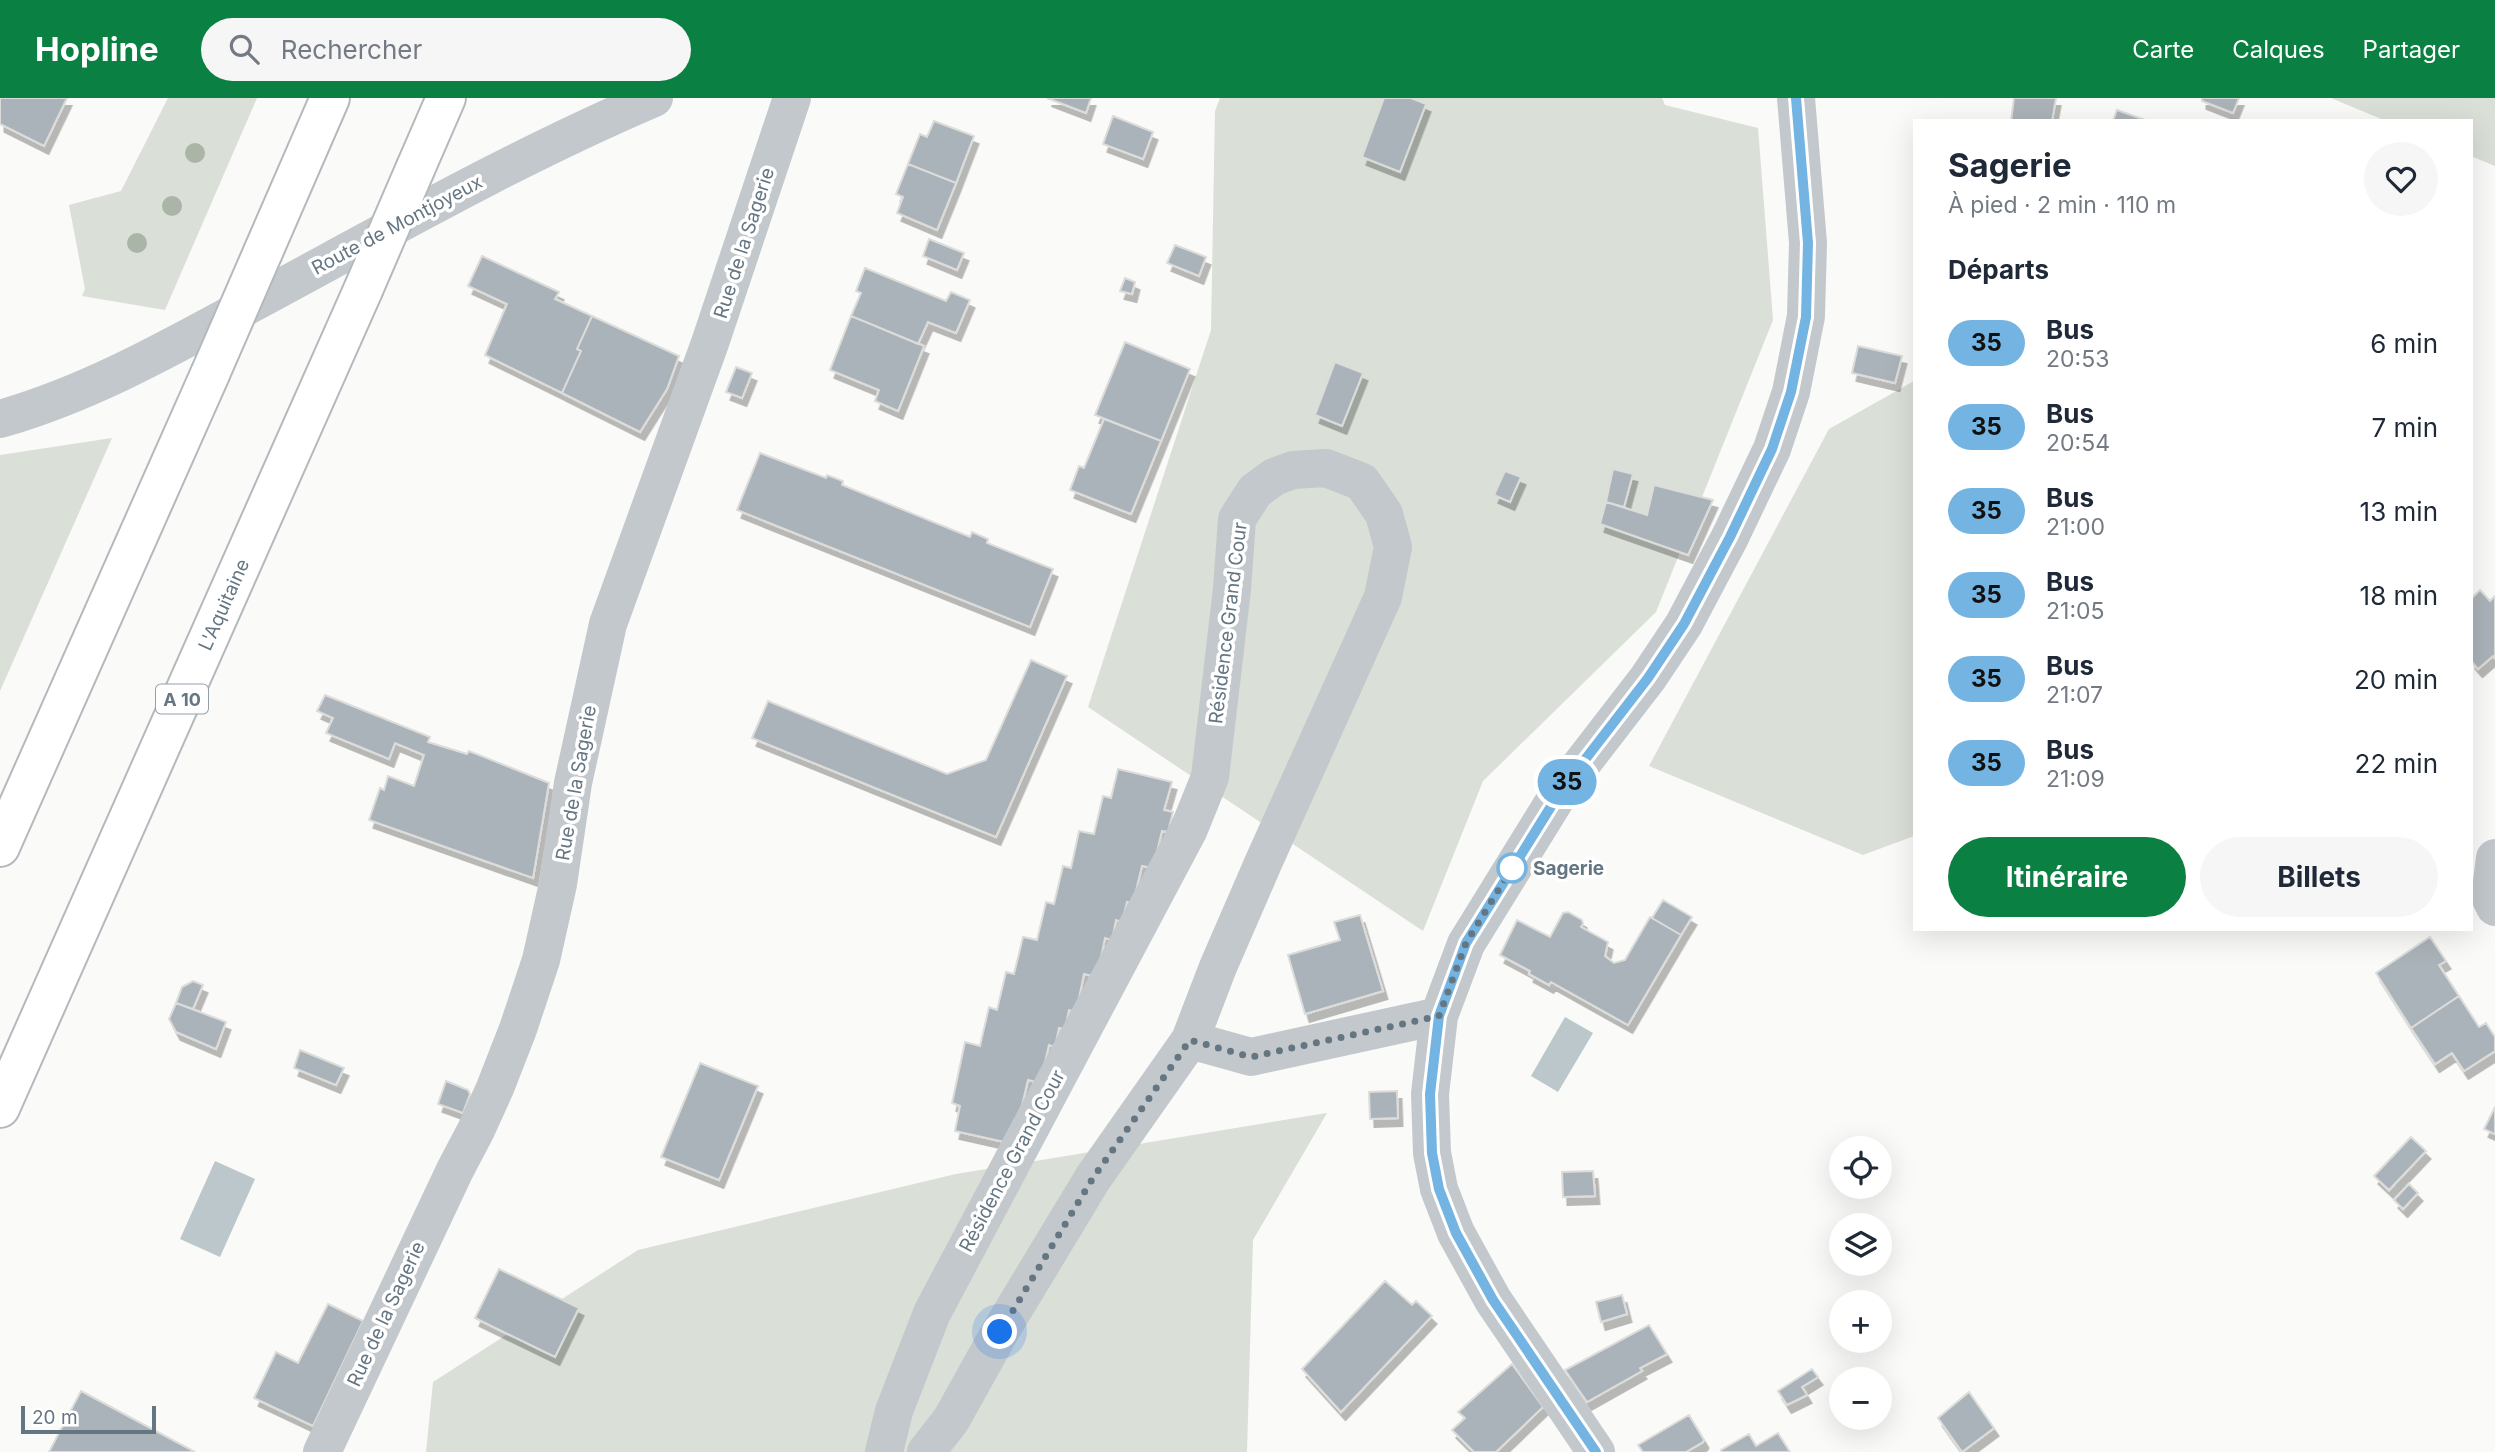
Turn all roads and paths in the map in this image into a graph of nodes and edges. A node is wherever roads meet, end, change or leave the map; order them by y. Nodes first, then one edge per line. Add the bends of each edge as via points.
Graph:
1 (330, 98) edge
2 (446, 98) edge
3 (654, 98) edge
4 (792, 98) edge
5 (1796, 98) edge
6 (0, 419) edge
7 (0, 846) edge
8 (2495, 858) edge
9 (2495, 908) edge
10 (1439, 1016) junction
11 (1190, 1040) junction
12 (0, 1108) edge
13 (321, 1452) edge
14 (884, 1452) edge
15 (926, 1452) edge
16 (1596, 1452) edge

1 - 7 highway, bridge
2 - 12 highway, L'Aquitaine / A 10, bridge
3 - 6 street, Route de Montjoyeux via 490,176 144,361
4 - 13 street, Rue de la Sagerie via 608,624 541,960 518,1028 476,1130
5 - 10 street via 1808,243 1806,317 1791,392 1772,449 1684,624 1560,792 1466,943
8 - 9 street via 2490,897
10 - 11 street via 1251,1057
10 - 16 street via 1430,1094 1432,1153 1439,1189 1456,1233 1493,1300
11 - 14 street, Résidence Grand Cour via 1223,955 1384,597 1393,547 1384,514 1362,482 1326,468 1293,470 1274,477 1255,491 1237,519 1210,777 1189,829 932,1314 894,1411
11 - 15 street, Résidence Grand Cour via 1093,1178 951,1420

